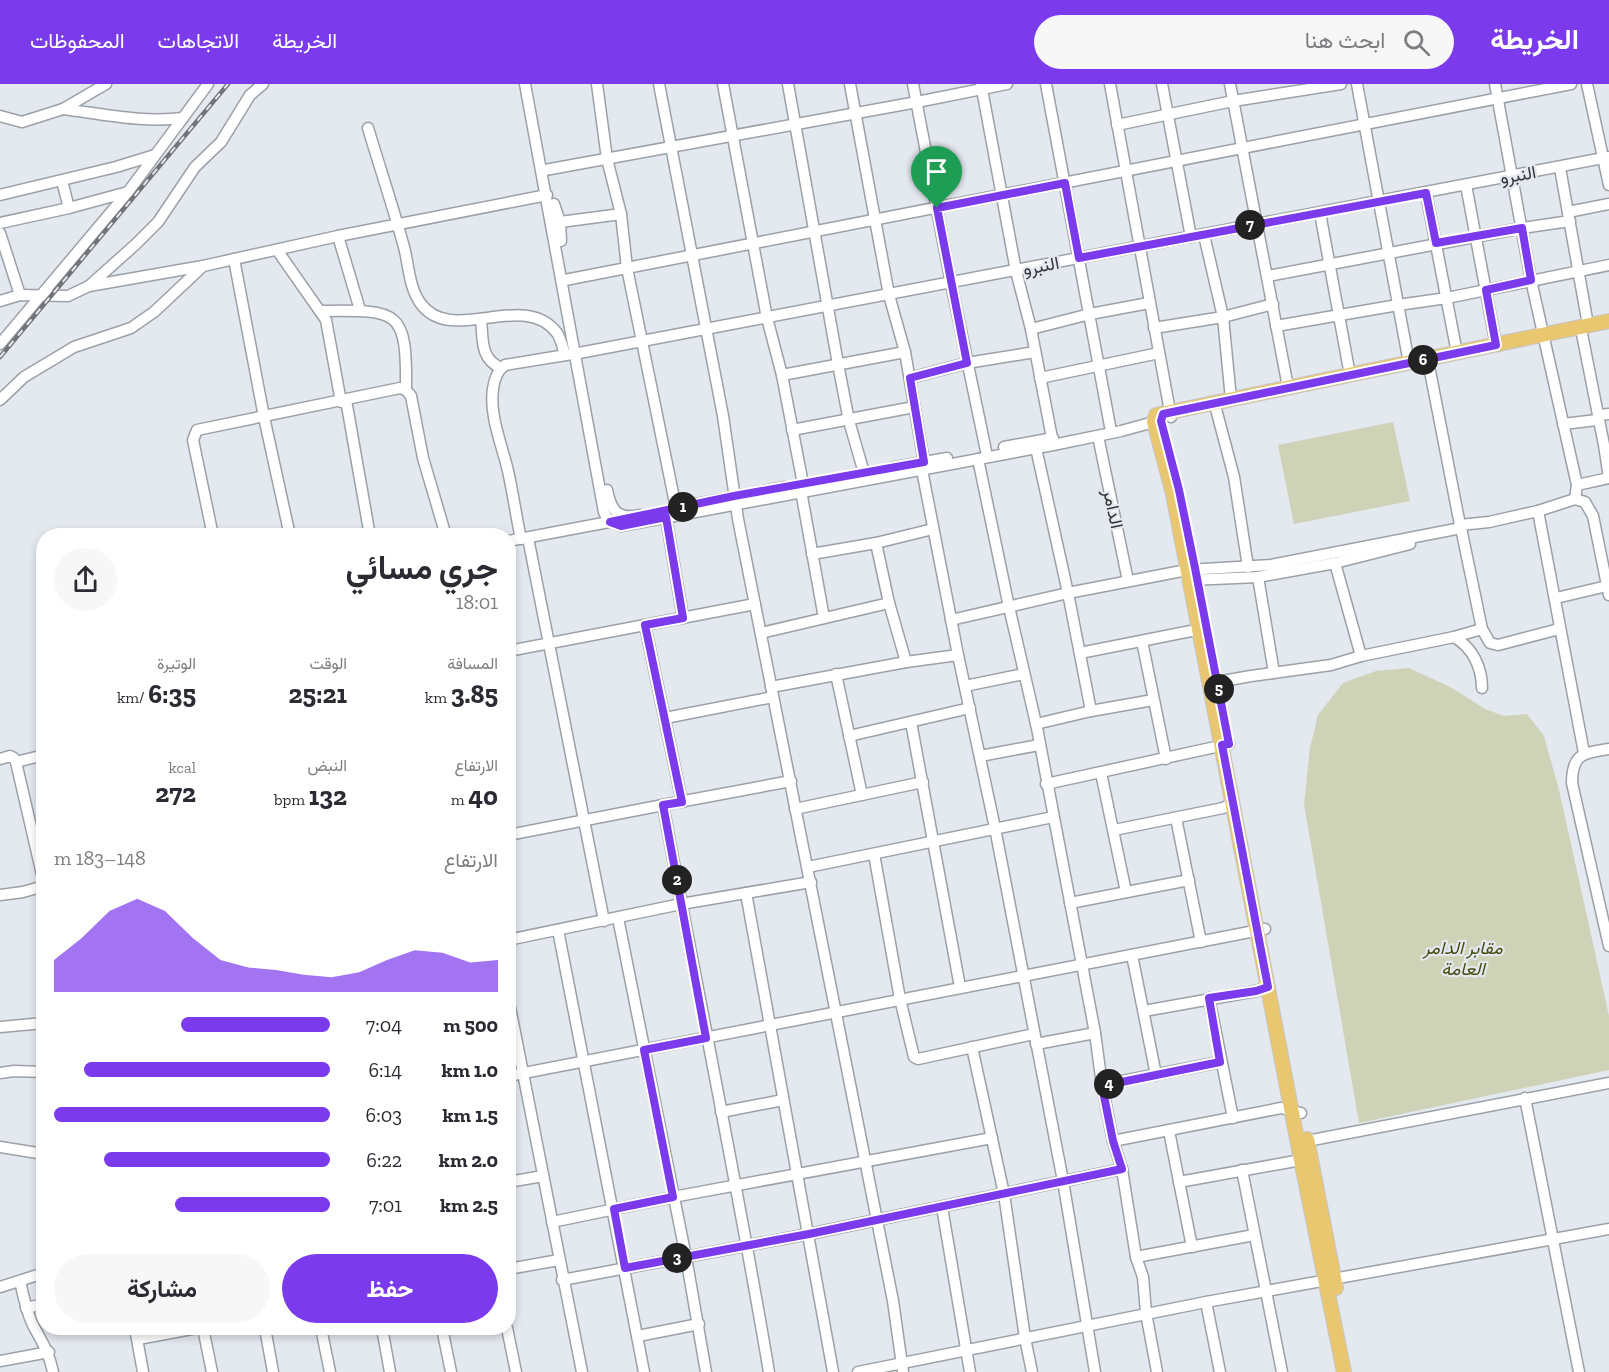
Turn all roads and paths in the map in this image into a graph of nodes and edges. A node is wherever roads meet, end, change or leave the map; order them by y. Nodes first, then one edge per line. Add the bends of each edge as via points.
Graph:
1 (106, 84) edge
2 (208, 84) edge
3 (263, 84) edge
4 (525, 84) edge
5 (531, 84) edge
6 (597, 84) edge
7 (659, 84) edge
8 (723, 84) edge
9 (788, 84) edge
10 (850, 84) edge
11 (913, 84) edge
12 (1007, 84) edge
13 (1046, 84) edge
14 (1110, 84) edge
15 (1162, 84) edge
16 (1230, 84) edge
17 (1341, 84) edge
18 (1357, 84) edge
19 (1494, 84) edge
20 (1570, 84) edge
21 (1587, 84) edge
22 (982, 86) edge
23 (1551, 86) edge
24 (1527, 88) edge
25 (1498, 99) junction
26 (1233, 101) junction
27 (917, 102) junction
28 (63, 109) junction
29 (855, 112) junction
30 (1168, 114) junction
31 (0, 116) edge
32 (183, 118) junction
33 (1117, 124) junction
34 (796, 125) junction
35 (1365, 126) junction
36 (368, 128) dead end
37 (732, 136) junction
38 (672, 147) junction
39 (1242, 149) junction
40 (156, 155) junction
41 (1606, 158) edge
42 (607, 159) junction
43 (1177, 162) junction
44 (1560, 168) junction
45 (545, 170) junction
46 (1125, 172) junction
47 (1512, 176) junction
48 (62, 181) junction
49 (1065, 183) junction
50 (1466, 185) junction
51 (1609, 185) edge
52 (128, 192) junction
53 (1426, 193) junction
54 (0, 195) edge
55 (547, 195) junction
56 (1002, 195) junction
57 (1379, 202) junction
58 (1609, 204) edge
59 (69, 208) junction
60 (937, 208) junction
61 (1320, 213) junction
62 (621, 214) junction
63 (1569, 216) junction
64 (875, 219) junction
65 (560, 222) junction
66 (0, 223) edge
67 (1258, 224) junction
68 (396, 225) junction
69 (1522, 228) junction
70 (815, 231) junction
71 (0, 233) edge
72 (1204, 235) junction
73 (338, 236) junction
74 (1476, 236) junction
75 (1191, 237) junction
76 (1436, 243) junction
77 (753, 244) junction
78 (1138, 247) junction
79 (277, 250) junction
80 (1388, 253) junction
81 (691, 255) junction
82 (1079, 258) junction
83 (234, 259) junction
84 (1330, 265) junction
85 (1609, 265) edge
86 (203, 266) junction
87 (627, 268) junction
88 (1016, 271) junction
89 (1578, 272) junction
90 (1268, 276) junction
91 (565, 280) junction
92 (1531, 280) junction
93 (951, 283) junction
94 (89, 286) junction
95 (1486, 290) junction
96 (20, 295) junction
97 (889, 295) junction
98 (39, 297) junction
99 (1447, 298) junction
100 (0, 301) edge
101 (1149, 303) junction
102 (1273, 304) junction
103 (1398, 305) junction
104 (829, 306) junction
105 (321, 310) junction
106 (360, 310) junction
107 (1090, 314) junction
108 (1339, 315) junction
109 (1223, 317) junction
110 (767, 318) junction
111 (481, 319) junction
112 (1609, 321) edge
113 (1276, 326) junction
114 (1154, 328) junction
115 (1609, 328) edge
116 (1031, 329) junction
117 (1585, 329) junction
118 (705, 330) junction
119 (1545, 338) junction
120 (643, 342) junction
121 (0, 344) edge
122 (1496, 345) junction
123 (905, 352) junction
124 (1035, 352) junction
125 (1159, 353) junction
126 (1457, 353) junction
127 (573, 354) junction
128 (967, 363) junction
129 (1409, 363) junction
130 (838, 364) junction
131 (1099, 366) junction
132 (1429, 366) junction
133 (501, 368) junction
134 (782, 375) junction
135 (1350, 375) junction
136 (910, 378) junction
137 (1040, 378) junction
138 (1288, 387) junction
139 (406, 390) junction
140 (1231, 399) junction
141 (0, 400) edge
142 (344, 401) junction
143 (914, 407) junction
144 (1216, 409) junction
145 (1604, 415) edge
146 (264, 417) junction
147 (1162, 417) junction
148 (849, 421) junction
149 (1563, 424) junction
150 (1110, 426) junction
151 (792, 430) junction
152 (1098, 436) junction
153 (1052, 438) junction
154 (1607, 445) edge
155 (1036, 448) junction
156 (982, 455) junction
157 (923, 466) junction
158 (864, 473) junction
159 (1609, 478) edge
160 (1577, 485) junction
161 (802, 488) junction
162 (1575, 499) junction
163 (735, 500) junction
164 (676, 508) junction
165 (1538, 511) junction
166 (632, 517) junction
167 (666, 517) junction
168 (610, 522) junction
169 (1460, 526) junction
170 (211, 528) edge
171 (288, 528) edge
172 (368, 528) edge
173 (444, 528) edge
174 (933, 528) junction
175 (1432, 533) junction
176 (524, 538) junction
177 (516, 540) edge
178 (876, 543) junction
179 (1605, 546) edge
180 (812, 554) junction
181 (1335, 563) junction
182 (1248, 567) junction
183 (1192, 574) junction
184 (1258, 577) junction
185 (1128, 581) junction
186 (1608, 591) edge
187 (1068, 593) junction
188 (1556, 598) junction
189 (889, 603) junction
190 (755, 604) junction
191 (1009, 607) junction
192 (683, 618) junction
193 (824, 618) junction
194 (951, 620) junction
195 (645, 625) junction
196 (1199, 626) junction
197 (1482, 629) junction
198 (1559, 629) junction
199 (761, 633) junction
200 (1454, 637) junction
201 (1142, 641) junction
202 (548, 644) junction
203 (516, 650) edge
204 (1080, 653) junction
205 (958, 655) junction
206 (1361, 656) junction
207 (906, 662) junction
208 (1274, 673) junction
209 (836, 674) junction
210 (1024, 674) junction
211 (1217, 682) junction
212 (965, 686) junction
213 (1482, 688) dead end
214 (772, 692) junction
215 (1153, 700) junction
216 (970, 708) junction
217 (1091, 711) junction
218 (665, 718) junction
219 (911, 722) junction
220 (1036, 724) junction
221 (849, 736) junction
222 (1039, 745) junction
223 (1225, 745) junction
224 (1609, 749) edge
225 (1584, 753) junction
226 (980, 756) junction
227 (36, 757) edge
228 (0, 759) edge
229 (1166, 759) junction
230 (16, 762) junction
231 (1101, 773) junction
232 (790, 781) junction
233 (923, 783) junction
234 (1046, 784) junction
235 (862, 795) junction
236 (682, 802) junction
237 (1233, 803) junction
238 (663, 805) junction
239 (795, 809) junction
240 (1053, 817) junction
241 (1176, 818) junction
242 (584, 820) junction
243 (994, 828) junction
244 (1114, 830) junction
245 (516, 833) edge
246 (934, 841) junction
247 (36, 849) edge
248 (874, 854) junction
249 (808, 867) junction
250 (1189, 880) junction
251 (811, 882) junction
252 (36, 887) edge
253 (1126, 892) junction
254 (746, 893) junction
255 (0, 895) edge
256 (1604, 899) edge
257 (1070, 903) junction
258 (681, 904) junction
259 (618, 918) junction
260 (604, 921) junction
261 (1261, 929) junction
262 (558, 930) junction
263 (516, 938) edge
264 (1201, 942) junction
265 (1609, 946) edge
266 (1132, 955) junction
267 (1082, 964) junction
268 (1023, 975) junction
269 (960, 987) junction
270 (1268, 987) junction
271 (1209, 998) junction
272 (900, 999) junction
273 (1144, 1011) junction
274 (837, 1012) junction
275 (36, 1024) edge
276 (769, 1024) junction
277 (0, 1028) edge
278 (1095, 1033) junction
279 (516, 1038) edge
280 (706, 1038) junction
281 (1035, 1039) junction
282 (972, 1047) junction
283 (644, 1050) junction
284 (584, 1061) junction
285 (1220, 1062) junction
286 (36, 1072) edge
287 (0, 1073) edge
288 (523, 1073) junction
289 (516, 1074) edge
290 (1156, 1075) junction
291 (1609, 1083) edge
292 (1102, 1086) junction
293 (1525, 1098) junction
294 (783, 1100) junction
295 (721, 1112) junction
296 (1297, 1112) junction
297 (1233, 1118) junction
298 (1169, 1131) junction
299 (992, 1138) junction
300 (1113, 1141) junction
301 (1307, 1141) junction
302 (0, 1148) edge
303 (36, 1153) edge
304 (1301, 1160) junction
305 (866, 1162) junction
306 (1122, 1169) junction
307 (1242, 1170) junction
308 (797, 1175) junction
309 (543, 1176) junction
310 (516, 1181) edge
311 (1063, 1181) junction
312 (1179, 1182) junction
313 (735, 1186) junction
314 (1004, 1194) junction
315 (673, 1197) junction
316 (942, 1206) junction
317 (614, 1209) junction
318 (877, 1220) junction
319 (552, 1222) junction
320 (1609, 1229) edge
321 (809, 1234) junction
322 (1254, 1235) junction
323 (1552, 1240) junction
324 (747, 1245) junction
325 (1192, 1246) junction
326 (686, 1257) junction
327 (1136, 1257) junction
328 (559, 1260) junction
329 (516, 1268) edge
330 (625, 1268) junction
331 (36, 1276) edge
332 (1330, 1279) junction
333 (562, 1280) junction
334 (20, 1281) junction
335 (0, 1287) edge
336 (1265, 1291) junction
337 (1206, 1302) junction
338 (36, 1306) edge
339 (26, 1308) junction
340 (1146, 1313) junction
341 (699, 1324) junction
342 (1086, 1326) junction
343 (36, 1330) edge
344 (39, 1335) edge
345 (136, 1335) edge
346 (204, 1335) edge
347 (266, 1335) edge
348 (322, 1335) edge
349 (383, 1335) edge
350 (443, 1335) edge
351 (508, 1335) edge
352 (638, 1336) junction
353 (1025, 1338) junction
354 (965, 1350) junction
355 (49, 1352) junction
356 (0, 1361) edge
357 (902, 1368) edge
358 (53, 1372) edge
359 (143, 1372) edge
360 (212, 1372) edge
361 (273, 1372) edge
362 (330, 1372) edge
363 (390, 1372) edge
364 (451, 1372) edge
365 (516, 1372) edge
366 (582, 1372) edge
367 (645, 1372) edge
368 (706, 1372) edge
369 (769, 1372) edge
370 (833, 1372) edge
371 (858, 1372) edge
372 (970, 1372) edge
373 (1032, 1372) edge
374 (1095, 1372) edge
375 (1157, 1372) edge
376 (1220, 1372) edge
377 (1282, 1372) edge
378 (1344, 1372) edge
379 (1354, 1372) edge
380 (1579, 1372) edge

1 - 28 street
2 - 32 street
3 - 94 street via 250,95 221,142 195,167 158,222
4 - 55 street
5 - 45 street
6 - 42 street
7 - 38 street
8 - 37 street
9 - 34 street
10 - 29 street
11 - 27 street
12 - 22 street
13 - 49 street
14 - 33 street
15 - 30 street
16 - 26 street
17 - 26 street
18 - 35 street
19 - 25 street
20 - 23 street
21 - 41 street
22 - 27 street
22 - 56 street
23 - 24 street
24 - 25 street
25 - 35 street
25 - 47 street
26 - 30 street
26 - 39 street
27 - 29 street
27 - 60 street
28 - 31 street via 22,122
28 - 32 street via 129,118
29 - 34 street
29 - 64 street
30 - 33 street
30 - 43 street
32 - 40 street
33 - 46 street
34 - 37 street
34 - 70 street
35 - 39 street
35 - 57 street
36 - 68 street
37 - 38 street
37 - 77 street
38 - 42 street
38 - 81 street
39 - 43 street
39 - 67 street
40 - 48 street
40 - 52 street
41 - 44 street, النبرو
41 - 51 street
42 - 45 street
42 - 62 street
43 - 46 street
43 - 75 street
44 - 47 street, النبرو
44 - 63 street
45 - 65 street
46 - 49 street
46 - 78 street
47 - 50 street, النبرو
47 - 69 street
48 - 54 street
48 - 59 street
49 - 56 street
49 - 82 street
50 - 53 street, النبرو
50 - 74 street
52 - 59 street
52 - 98 street
53 - 57 street, النبرو
53 - 76 street
55 - 68 street
55 - 127 street
56 - 60 street
56 - 88 street
57 - 61 street, النبرو
57 - 80 street
58 - 63 street
59 - 66 street
60 - 64 street
60 - 93 street
61 - 67 street, النبرو
61 - 84 street
62 - 65 street
62 - 87 street
63 - 69 street
63 - 89 street
64 - 70 street
64 - 97 street
65 - 91 street
67 - 72 street, النبرو
67 - 90 street
68 - 73 street
68 - 111 street via 422,304 444,320
69 - 74 street
69 - 92 street
70 - 77 street
70 - 104 street
71 - 96 street
72 - 75 street, النبرو
72 - 109 street
73 - 79 street
73 - 106 street
74 - 76 street
74 - 95 street
75 - 78 street, النبرو
76 - 80 street
76 - 99 street
77 - 81 street
77 - 110 street
78 - 82 street, النبرو
78 - 101 street
79 - 83 street
79 - 105 street
80 - 84 street
80 - 103 street
81 - 87 street
81 - 118 street
82 - 88 street, النبرو
82 - 107 street
83 - 86 street
83 - 146 street
84 - 90 street
84 - 108 street
85 - 89 street
86 - 94 street
86 - 141 street via 131,328 74,347 24,377
87 - 91 street
87 - 120 street
88 - 93 street, النبرو
88 - 116 street
89 - 92 street
89 - 117 street
90 - 102 street
91 - 127 street
92 - 95 street
92 - 119 street
93 - 97 street, النبرو
93 - 128 street
94 - 98 street via 68,296
95 - 99 street
95 - 122 street
96 - 98 street
96 - 100 street
97 - 104 street, النبرو
97 - 123 street
98 - 121 street
99 - 103 street
99 - 126 street
101 - 107 street
101 - 114 street
102 - 109 street
102 - 113 street
103 - 108 street
103 - 129 street
104 - 110 street, النبرو
104 - 130 street
105 - 106 street
105 - 142 street
106 - 139 street via 389,315 403,333 407,350
107 - 116 street
107 - 131 street
108 - 113 street
108 - 135 street
109 - 114 street
109 - 140 street
110 - 118 street, النبرو
110 - 134 street
111 - 127 street via 523,315 540,320 550,325
111 - 133 street via 488,359
112 - 117 main road
113 - 138 street
114 - 125 street
115 - 117 main road
116 - 124 street
117 - 119 main road
117 - 145 street
118 - 120 street, النبرو
118 - 163 street
119 - 122 main road
119 - 132 main road
119 - 149 street
120 - 127 street, النبرو
120 - 164 street
122 - 126 main road
123 - 130 street
123 - 136 street
124 - 128 street
124 - 137 street
125 - 131 street
125 - 147 street
126 - 129 main road
127 - 133 street, النبرو
127 - 166 street via 609,502 618,513
127 - 168 street via 604,512
128 - 136 street
128 - 156 street
129 - 135 main road
130 - 134 street
130 - 148 street
131 - 137 street
131 - 150 street
132 - 144 main road
132 - 169 street
133 - 176 street via 495,378 493,410
134 - 151 street
135 - 138 main road
136 - 143 street
137 - 153 street
138 - 140 main road
139 - 142 street
139 - 173 street via 411,396 423,458
140 - 147 main road
142 - 146 street
142 - 172 street
143 - 148 street
143 - 157 street
144 - 147 main road
144 - 182 street via 1234,477
145 - 149 street via 1589,422
145 - 154 street
146 - 170 street via 197,430 194,435
146 - 171 street
147 - 150 street
147 - 152 street
147 - 183 main road via 1173,494
148 - 151 street
148 - 158 street
149 - 160 street
150 - 153 street
151 - 161 street
152 - 155 street
152 - 185 street, الدامر
153 - 156 street
154 - 159 street
155 - 156 street
155 - 187 street
156 - 157 street
156 - 191 street
157 - 158 street
157 - 161 street
157 - 174 street
158 - 161 street
159 - 160 street
160 - 162 street
161 - 163 street
161 - 180 street
162 - 165 street
162 - 179 street via 1589,507
163 - 164 street
163 - 167 street
163 - 190 street
164 - 166 street
165 - 169 street
165 - 188 street
166 - 168 street
167 - 168 street via 621,526
167 - 192 street
168 - 176 street
169 - 175 street
169 - 197 street
174 - 178 street
174 - 194 street
175 - 181 street via 1405,546
175 - 182 street
176 - 177 street
176 - 202 street
178 - 180 street
178 - 189 street
179 - 186 street
180 - 193 street
181 - 184 street
181 - 206 street
182 - 183 street
183 - 184 street
183 - 185 street
183 - 196 main road
183 - 211 main road
184 - 208 street
185 - 187 street
186 - 188 street
187 - 191 street
187 - 204 street
188 - 198 street
189 - 193 street
189 - 207 street
190 - 192 street
190 - 199 street
191 - 194 street
191 - 210 street
192 - 195 street
193 - 199 street
194 - 205 street
195 - 202 street
195 - 218 street
196 - 201 street via 1196,630
196 - 223 main road
197 - 198 street via 1495,646
197 - 200 street
198 - 225 street
199 - 214 street
200 - 206 street
200 - 213 street via 1473,654
201 - 204 street
201 - 215 street
202 - 203 street
202 - 242 street
204 - 217 street
205 - 207 street
205 - 212 street
206 - 208 street via 1331,665
207 - 209 street
208 - 211 street
209 - 214 street
209 - 221 street
210 - 212 street
210 - 220 street
211 - 223 main road
212 - 216 street
214 - 218 street
214 - 232 street
215 - 217 street
215 - 229 street
216 - 219 street
216 - 226 street
217 - 220 street
218 - 236 street
219 - 221 street
219 - 233 street
220 - 222 street
221 - 235 street
222 - 226 street
222 - 234 street
223 - 229 street
223 - 237 main road
223 - 261 main road
224 - 225 street
225 - 256 street via 1576,760 1572,783
226 - 243 street
227 - 230 street
228 - 230 street via 10,756
229 - 231 street
230 - 247 street
231 - 234 street
231 - 244 street
232 - 236 street
232 - 239 street
233 - 235 street
233 - 246 street
234 - 240 street
235 - 239 street
236 - 238 street
237 - 241 street
237 - 261 main road
238 - 242 street
238 - 258 street
239 - 249 street
240 - 243 street
240 - 257 street
241 - 244 street
241 - 250 street
242 - 245 street
242 - 260 street
243 - 246 street
243 - 268 street
244 - 253 street
246 - 248 street
246 - 269 street
248 - 249 street
248 - 272 street
249 - 251 street
250 - 253 street
250 - 264 street
251 - 254 street
251 - 274 street
252 - 255 street
253 - 257 street
254 - 258 street
254 - 276 street
256 - 265 street
257 - 267 street
258 - 259 street
258 - 280 street
259 - 260 street
259 - 283 street
260 - 262 street
261 - 264 street
261 - 270 main road
261 - 296 main road
262 - 263 street
262 - 284 street
264 - 266 street
266 - 267 street
266 - 273 street
267 - 268 street
267 - 278 street
268 - 269 street
268 - 281 street
269 - 272 street
270 - 271 street
270 - 296 main road
271 - 273 street
271 - 285 street
272 - 274 street
272 - 282 street via 914,1057
273 - 290 street
274 - 276 street
274 - 305 street
275 - 277 street
276 - 280 street
276 - 294 street
278 - 281 street
278 - 292 street
279 - 288 street
280 - 283 street
280 - 295 street
281 - 282 street
281 - 311 street
282 - 299 street
283 - 284 street
283 - 315 street
284 - 288 street
284 - 317 street
285 - 290 street
285 - 297 street
286 - 287 street
288 - 289 street
288 - 309 street
290 - 292 street
291 - 293 street
292 - 300 street
293 - 301 street
293 - 323 street
294 - 295 street
294 - 308 street
295 - 313 street
296 - 297 street via 1281,1108
296 - 301 main road
296 - 304 main road
297 - 298 street
298 - 300 street
298 - 312 street
299 - 305 street
299 - 314 street
300 - 306 street
301 - 332 main road
302 - 303 street
304 - 307 street
304 - 332 main road
305 - 308 street
305 - 318 street
306 - 311 street
306 - 327 street
307 - 312 street
307 - 322 street
308 - 313 street
308 - 321 street
309 - 310 street
309 - 319 street
311 - 314 street
311 - 342 street
312 - 325 street
313 - 315 street
313 - 324 street
314 - 316 street
314 - 353 street
315 - 317 street
315 - 326 street
316 - 318 street
316 - 354 street
317 - 319 street
317 - 330 street
318 - 321 street
318 - 357 street
319 - 328 street
320 - 323 street
321 - 324 street
321 - 370 street
322 - 325 street
322 - 336 street
323 - 332 street
323 - 380 street
324 - 326 street
324 - 369 street
325 - 327 street
326 - 330 street
326 - 341 street
327 - 340 street via 1143,1277
328 - 329 street
328 - 333 street
330 - 333 street
330 - 352 street
331 - 334 street
332 - 336 street
332 - 378 main road
332 - 379 main road
333 - 366 street
334 - 335 street
334 - 339 street
336 - 337 street
336 - 377 street
337 - 340 street
337 - 376 street
338 - 339 street
339 - 343 street
340 - 342 street
340 - 375 street
341 - 352 street
341 - 368 street
342 - 353 street
342 - 374 street
344 - 355 street
345 - 359 street
346 - 360 street
347 - 361 street
348 - 362 street
349 - 363 street
350 - 364 street
351 - 365 street
352 - 367 street
353 - 354 street
353 - 373 street
354 - 357 street
354 - 372 street
355 - 356 street
355 - 358 street
357 - 371 street

